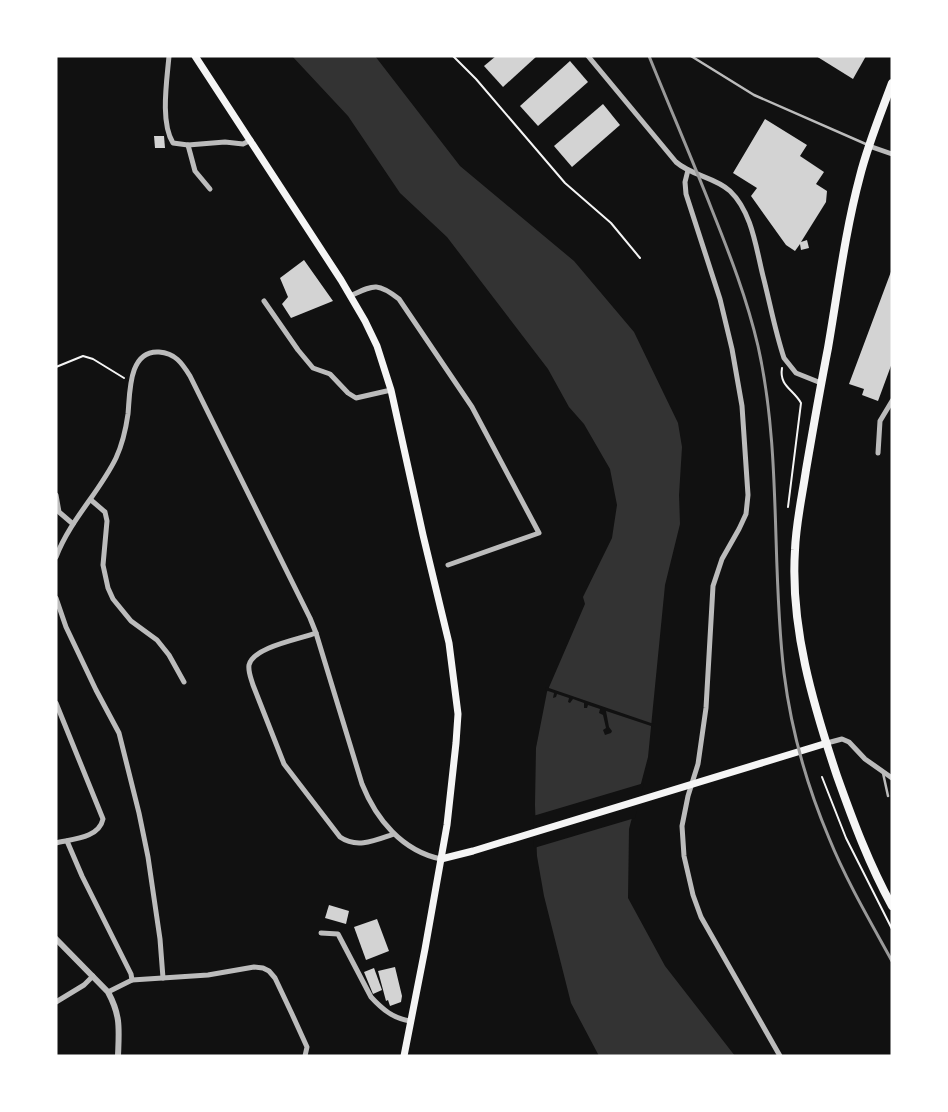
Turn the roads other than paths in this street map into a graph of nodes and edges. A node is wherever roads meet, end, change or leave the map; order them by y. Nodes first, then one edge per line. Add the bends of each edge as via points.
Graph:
1 (169, 56) edge
2 (195, 56) edge
3 (588, 56) edge
4 (691, 56) edge
5 (892, 82) edge
6 (250, 140) junction
7 (188, 145) junction
8 (869, 146) junction
9 (892, 154) edge
10 (688, 170) junction
11 (210, 188) dead end
12 (350, 296) junction
13 (264, 301) dead end
14 (821, 383) junction
15 (391, 390) junction
16 (892, 401) edge
17 (878, 453) dead end
18 (56, 495) edge
19 (91, 500) junction
20 (73, 524) junction
21 (56, 557) edge
22 (448, 564) dead end
23 (56, 598) edge
24 (316, 633) junction
25 (184, 682) dead end
26 (56, 703) edge
27 (823, 744) junction
28 (883, 773) junction
29 (892, 778) edge
30 (888, 796) dead end
31 (394, 834) junction
32 (66, 841) junction
33 (56, 843) edge
34 (441, 859) junction
35 (892, 906) edge
36 (321, 933) dead end
37 (56, 939) edge
38 (93, 976) junction
39 (163, 978) junction
40 (132, 980) junction
41 (108, 992) junction
42 (56, 1002) edge
43 (410, 1021) junction
44 (118, 1056) edge
45 (305, 1056) edge
46 (404, 1056) edge
47 (780, 1056) edge

1 - 7 street via 165,97 169,135 173,143
2 - 6 main road
3 - 10 street via 672,158
4 - 8 lane via 764,100
5 - 8 main road
6 - 7 street via 243,144
6 - 12 main road
7 - 11 street via 195,171
8 - 9 street
8 - 14 main road via 846,236
10 - 14 street via 727,189 745,213 784,358 796,373
10 - 47 street via 686,194 722,308 735,362 742,406 748,495 746,514 722,559 713,586 706,708 698,764 682,826 684,856 701,917
12 - 15 main road via 377,346
12 - 22 street via 371,286 385,288 399,299 472,407 539,534
13 - 15 street via 313,368 330,374 348,394 356,398
14 - 27 main road via 795,553 798,625
15 - 34 main road via 447,634 455,685 456,743
16 - 17 street via 880,421
18 - 20 street via 59,512
19 - 20 street
19 - 24 street via 117,456 128,415 135,366 145,356 156,352 177,358 190,376
19 - 25 street via 105,512 103,565 113,599 131,621 157,640
20 - 21 street
23 - 39 street via 66,628 120,733 148,857
24 - 31 street via 362,784 369,802
24 - 31 street via 263,651 249,664 249,673 284,764 346,842 359,844
26 - 32 street via 103,819 98,831
27 - 28 street via 842,739
27 - 34 main road
27 - 35 main road via 856,831
28 - 29 street
28 - 30 lane
31 - 34 street via 414,850
32 - 33 street
32 - 40 street via 132,974
34 - 43 main road
36 - 43 street via 338,934 371,998 397,1019
37 - 38 street
38 - 41 street
38 - 42 street
39 - 40 street
39 - 45 street via 254,967 269,971 307,1048
40 - 41 street
41 - 44 street via 120,1023
43 - 46 main road

